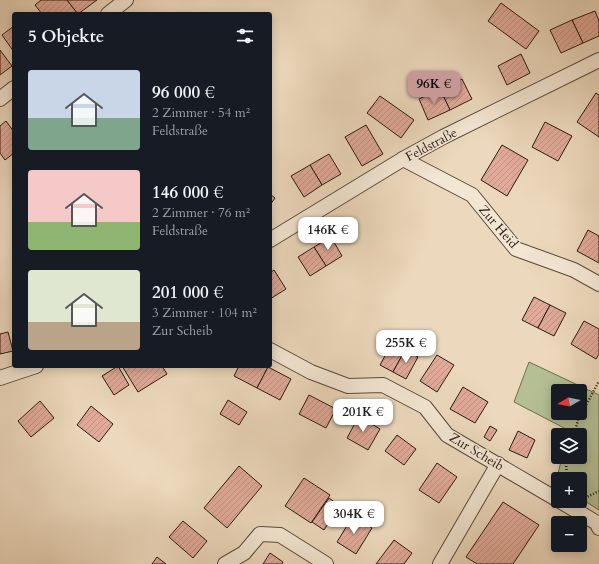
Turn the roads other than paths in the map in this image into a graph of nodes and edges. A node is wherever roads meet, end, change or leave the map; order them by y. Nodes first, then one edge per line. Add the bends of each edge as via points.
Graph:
1 (126, 0) edge
2 (111, 12) edge
3 (599, 60) edge
4 (12, 90) edge
5 (0, 100) edge
6 (403, 159) junction
7 (272, 239) edge
8 (599, 284) edge
9 (272, 351) edge
10 (30, 368) edge
11 (0, 378) edge
12 (498, 464) junction
13 (551, 495) edge
14 (572, 508) edge
15 (599, 528) edge
16 (225, 564) edge
17 (326, 564) edge
18 (440, 564) edge

1 - 2 street
3 - 6 street, Feldstraße
4 - 5 street
6 - 7 street, Feldstraße
6 - 8 street, Zur Heid via 472,195 516,249 574,270
9 - 12 street, Zur Scheib via 311,372 348,386 383,385 425,407 447,435
10 - 11 street
12 - 13 street, Zur Scheib
12 - 18 street
14 - 15 street, Zur Scheib via 597,523
16 - 17 street via 244,553 260,534 280,535

